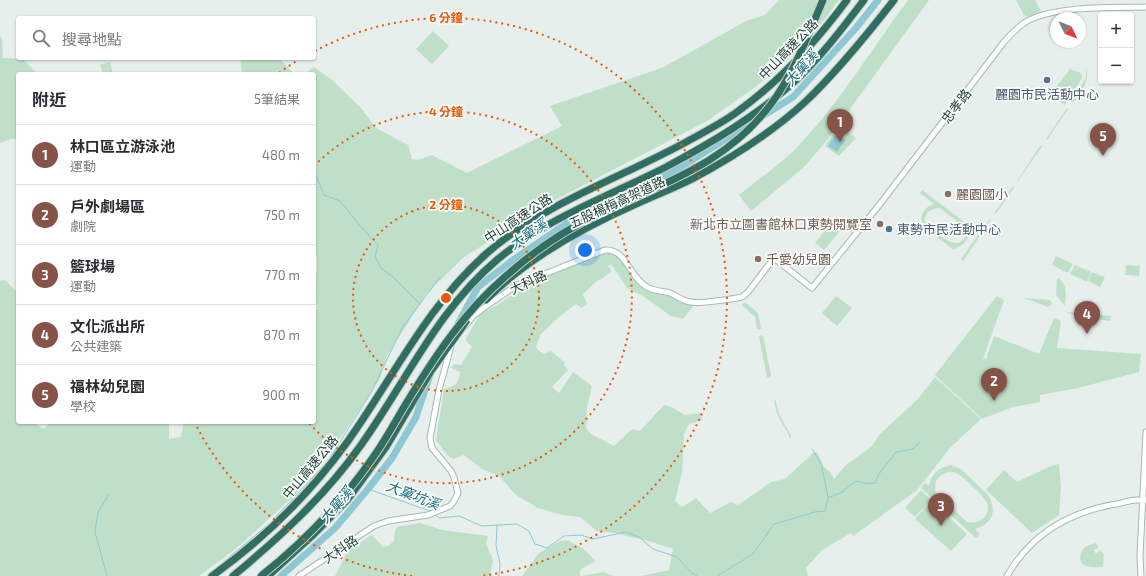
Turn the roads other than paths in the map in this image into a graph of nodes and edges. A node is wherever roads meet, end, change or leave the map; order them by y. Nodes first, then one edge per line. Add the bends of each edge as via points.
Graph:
1 (823, 0) edge
2 (848, 0) edge
3 (864, 0) edge
4 (894, 0) edge
5 (1146, 7) edge
6 (774, 258) joint
7 (1146, 432) edge
8 (1145, 493) edge
9 (1137, 500) junction
10 (1145, 500) edge
11 (212, 576) edge
12 (233, 576) edge
13 (261, 576) edge
14 (268, 576) edge
15 (299, 576) edge
16 (1007, 576) edge
17 (1141, 576) edge

1 - 13 highway, 五股楊梅高架道路, bridge via 798,58 772,104 760,118 732,144 700,166 575,226 506,275 449,336 375,455 344,496 309,533
2 - 11 highway, 中山高速公路 via 788,70 736,112 687,142 570,199 512,234 488,253 442,300 348,441 302,496 244,551
3 - 12 highway, 中山高速公路 via 819,56 794,82 759,111 696,151 546,226 498,259 475,281 430,335 365,439 339,473 311,506
4 - 14 highway, 五股楊梅高架道路, bridge via 825,81 803,103 758,139 693,179 568,238 504,282 470,317 453,339 386,447 348,499
5 - 6 street, 忠孝路 via 1052,12 1019,27 1004,42 812,288
6 - 15 street, 大科路 via 742,297 693,302 652,289 635,278 620,254 605,250 526,280 506,291 470,318 455,339 449,351 439,390 430,444 451,471 457,486 457,498 450,506 428,515 388,521 374,526
7 - 8 street
8 - 9 street
8 - 10 street
9 - 10 street
9 - 16 street via 1098,507 1059,523 1024,551
10 - 17 street

